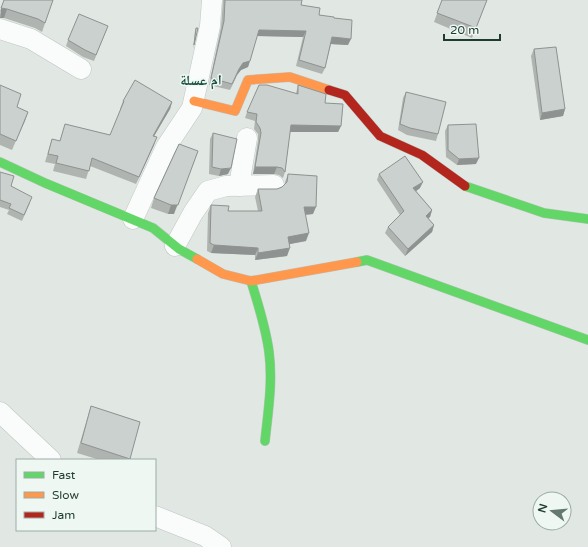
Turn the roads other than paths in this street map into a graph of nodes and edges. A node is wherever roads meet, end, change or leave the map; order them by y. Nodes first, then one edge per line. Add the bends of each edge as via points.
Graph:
1 (212, 0) edge
2 (0, 29) edge
3 (81, 69) dead end
4 (194, 102) junction
5 (247, 138) dead end
6 (0, 162) edge
7 (274, 185) dead end
8 (239, 186) junction
9 (133, 219) junction
10 (588, 219) edge
11 (175, 246) junction
12 (251, 281) junction
13 (588, 340) edge
14 (0, 412) edge
15 (265, 441) dead end
16 (50, 459) edge
17 (156, 516) edge
18 (220, 547) edge

1 - 4 street via 210,26
2 - 3 street via 31,39
4 - 9 street via 166,147
4 - 10 street via 235,111 248,80 290,77 345,95 380,136 422,155 464,186 544,213
5 - 8 street
6 - 9 street
7 - 8 street
8 - 11 street via 226,186 208,191
9 - 11 street via 153,228
11 - 12 street via 222,274
12 - 13 street via 367,260
12 - 15 street via 263,320 269,353 270,399
14 - 16 street
17 - 18 street via 205,536

